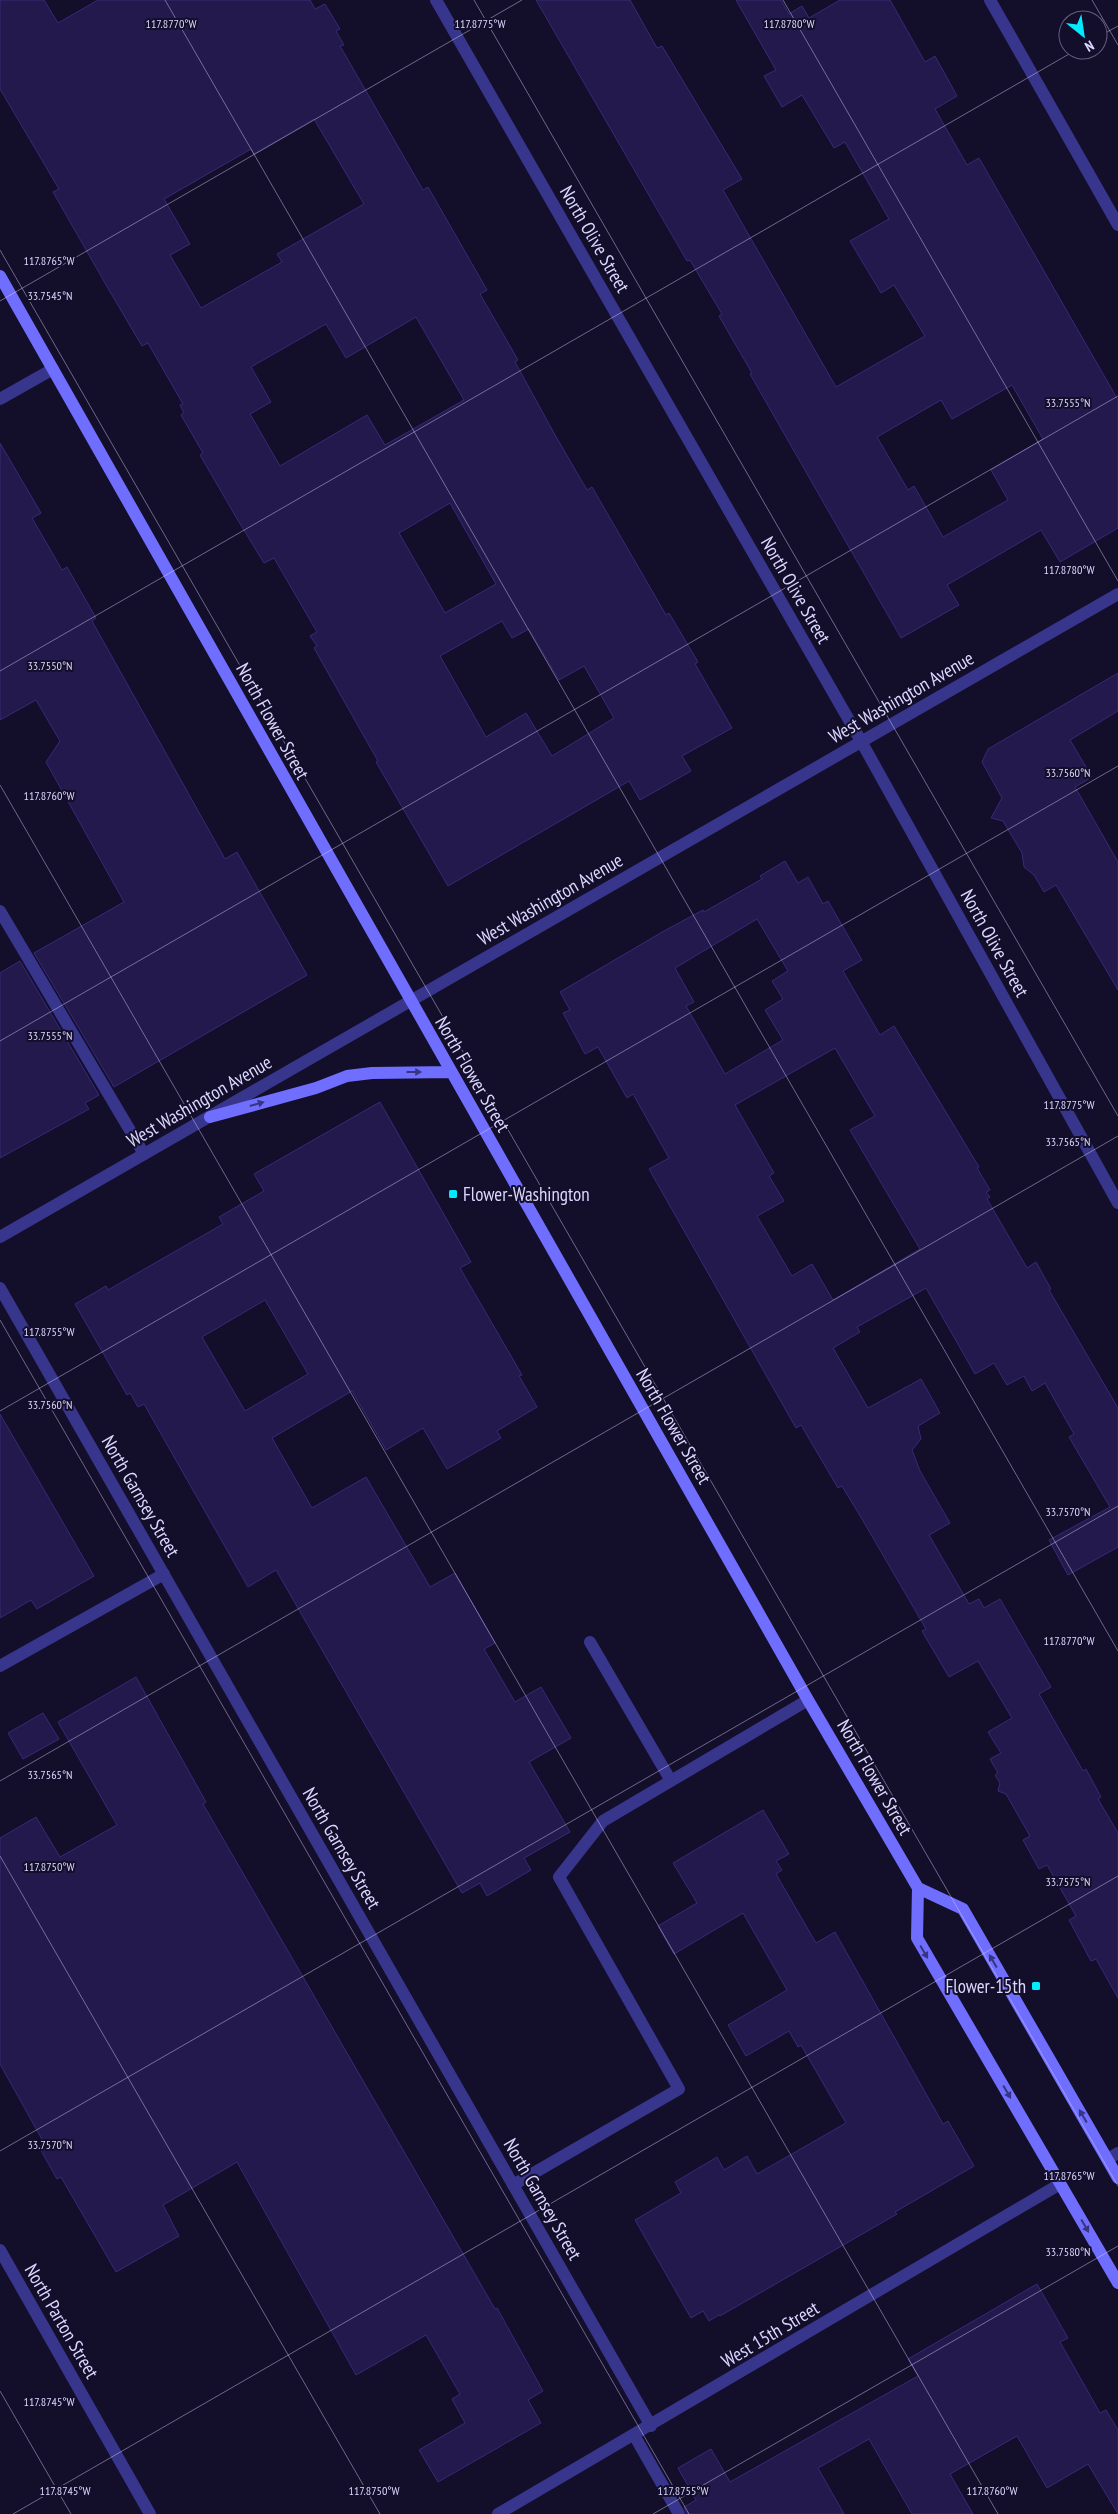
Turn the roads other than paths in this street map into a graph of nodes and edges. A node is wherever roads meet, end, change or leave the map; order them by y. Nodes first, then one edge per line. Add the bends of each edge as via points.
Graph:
1 (436, 0) edge
2 (990, 0) edge
3 (1118, 224) edge
4 (0, 276) edge
5 (52, 369) junction
6 (0, 399) edge
7 (1118, 594) edge
8 (861, 741) junction
9 (0, 911) edge
10 (410, 1001) junction
11 (450, 1072) junction
12 (210, 1117) junction
13 (144, 1154) junction
14 (1118, 1202) edge
15 (0, 1237) edge
16 (0, 1288) edge
17 (164, 1574) junction
18 (590, 1642) dead end
19 (0, 1666) edge
20 (808, 1700) junction
21 (671, 1781) junction
22 (918, 1888) junction
23 (1113, 2156) edge
24 (1118, 2178) edge
25 (1060, 2184) junction
26 (513, 2185) junction
27 (0, 2250) edge
28 (1118, 2283) edge
29 (651, 2426) junction
30 (634, 2435) junction
31 (150, 2514) edge
32 (498, 2514) edge
33 (679, 2514) edge

1 - 8 street, North Olive Street
2 - 3 street
4 - 5 main road, North Flower Street
5 - 6 street
5 - 10 main road, North Flower Street
7 - 8 street, West Washington Avenue
8 - 10 street, West Washington Avenue
8 - 14 street, North Olive Street
9 - 13 street
10 - 11 main road, North Flower Street
10 - 12 street, West Washington Avenue
12 -> 11 main road via 316,1088 347,1076
11 - 20 main road, North Flower Street
12 - 13 street, West Washington Avenue
13 - 15 street, West Washington Avenue
16 - 17 street, North Garnsey Street
17 - 19 street
17 - 26 street, North Garnsey Street
18 - 21 street
20 - 21 street
20 - 22 main road, North Flower Street
21 - 26 street via 603,1821 559,1877 679,2089
23 -> 22 main road via 963,1908
22 -> 25 main road via 917,1938
23 - 24 main road
25 -> 28 main road
25 - 29 street, West 15th Street
26 - 29 street, North Garnsey Street
27 - 31 street, North Parton Street
29 - 30 street, West 15th Street
30 - 32 street, West 15th Street
30 - 33 street

